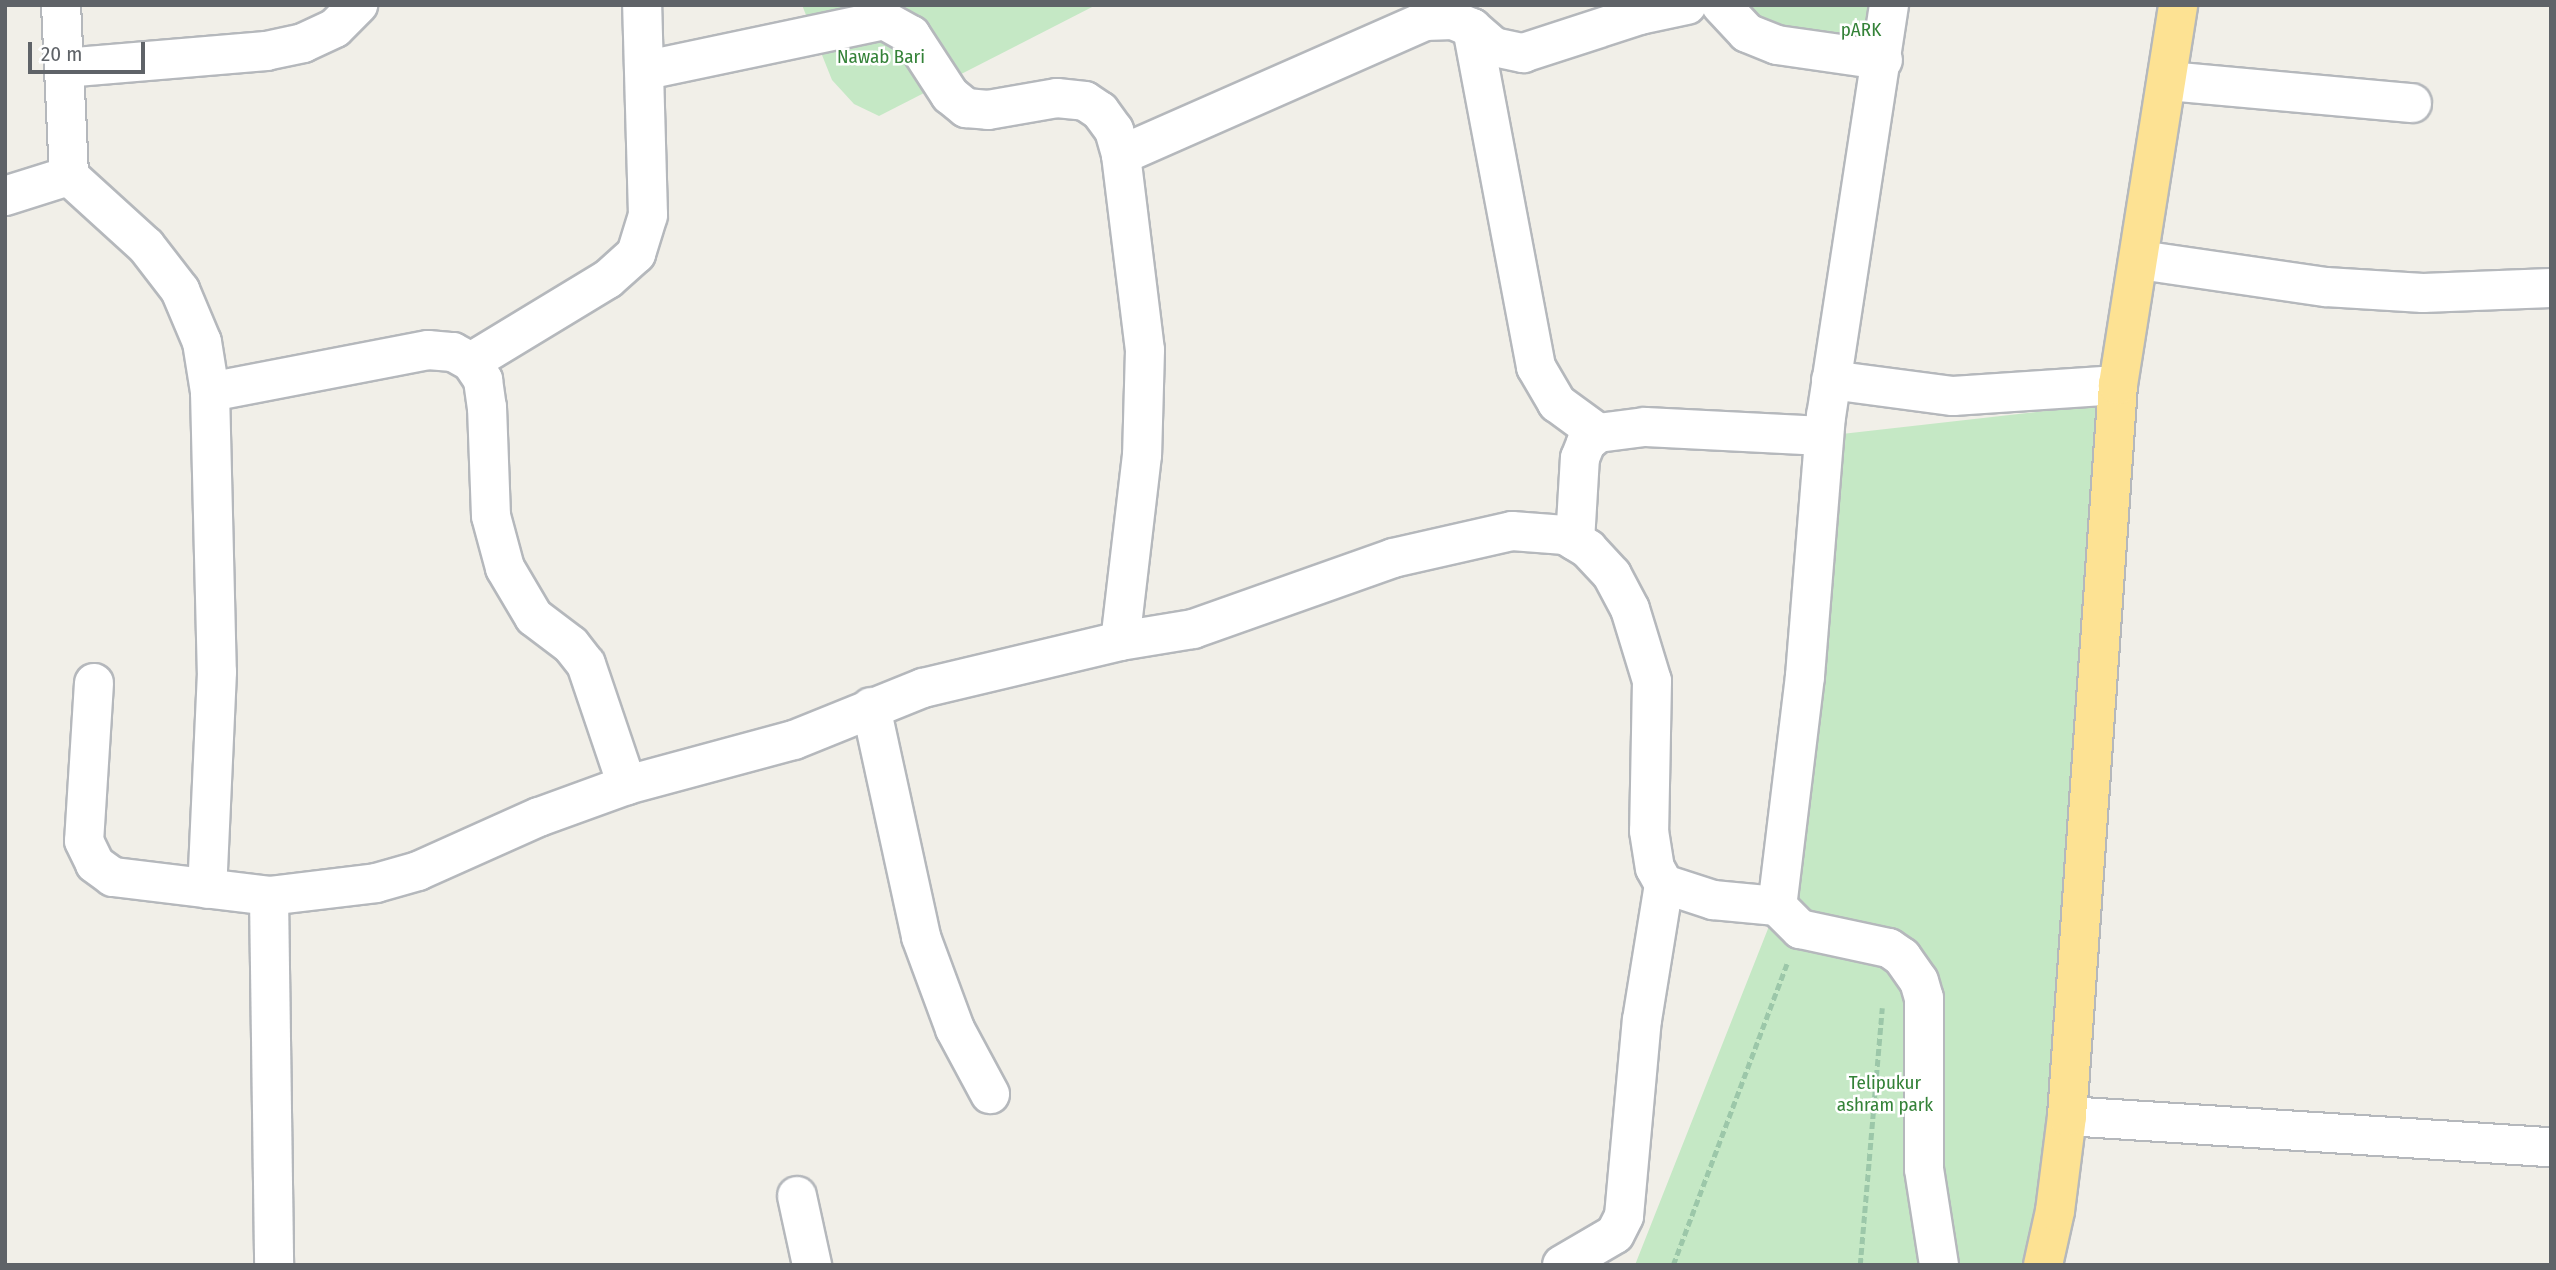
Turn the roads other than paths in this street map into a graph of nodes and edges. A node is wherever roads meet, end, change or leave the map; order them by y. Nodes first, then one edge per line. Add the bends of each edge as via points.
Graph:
1 (61, 5) edge
2 (358, 5) edge
3 (642, 5) edge
4 (1687, 5) edge
5 (1721, 5) edge
6 (1889, 5) edge
7 (2178, 5) edge
8 (1472, 28) junction
9 (1883, 60) junction
10 (64, 68) junction
11 (647, 70) junction
12 (2168, 81) junction
13 (2412, 103) dead end
14 (1121, 155) junction
15 (69, 176) junction
16 (5, 196) edge
17 (2140, 260) junction
18 (2551, 288) edge
19 (471, 362) junction
20 (1831, 380) junction
21 (2119, 385) junction
22 (210, 391) junction
23 (1598, 433) junction
24 (1824, 436) junction
25 (1575, 541) junction
26 (1120, 641) junction
27 (94, 683) dead end
28 (872, 707) junction
29 (627, 785) junction
30 (1664, 884) junction
31 (207, 889) junction
32 (269, 896) junction
33 (1777, 906) junction
34 (990, 1094) dead end
35 (2067, 1116) junction
36 (2551, 1147) edge
37 (797, 1196) dead end
38 (274, 1265) edge
39 (812, 1265) edge
40 (1562, 1265) edge
41 (1939, 1265) edge
42 (2043, 1265) edge

1 - 10 street
2 - 10 street via 335,27 303,43 266,51
3 - 11 street
4 - 8 street via 1640,15 1523,53 1494,47
5 - 9 street via 1747,33 1777,45
6 - 9 street
7 - 12 highway
8 - 14 street via 1452,20 1425,21
8 - 23 street via 1536,367 1557,402
9 - 20 street
10 - 15 street
11 - 14 street via 884,20 911,35 950,95 966,108 988,110 1057,98 1086,101 1114,130
11 - 19 street via 648,215 636,254 608,279
12 - 13 street
12 - 17 highway
14 - 26 street via 1145,350 1140,468
15 - 16 street
15 - 22 street via 118,218 180,290 202,342
17 - 18 street via 2326,287 2423,293
17 - 21 highway
19 - 22 street via 453,352 428,350
19 - 29 street via 483,380 488,407 491,516 505,568 534,617 571,645 586,664
20 - 21 street via 1952,396
20 - 24 street
21 - 35 highway
22 - 31 street via 217,672
23 - 24 street via 1668,427
23 - 25 street via 1586,443 1580,458
24 - 33 street via 1805,676
25 - 26 street via 1565,535 1513,531 1473,538 1392,558 1193,629
25 - 30 street via 1612,575 1644,647 1654,709 1649,831
26 - 28 street via 964,675
27 - 31 street via 84,841 95,864 113,877
28 - 29 street via 794,740
28 - 34 street via 922,937 955,1029
29 - 32 street via 539,817 418,871 376,883
30 - 33 street via 1713,900
30 - 40 street via 1642,1020 1624,1216 1615,1234
31 - 32 street
32 - 38 street
33 - 41 street via 1800,929 1889,948 1902,957 1919,981 1925,1022 1924,1169
35 - 36 street
35 - 42 highway
37 - 39 street

